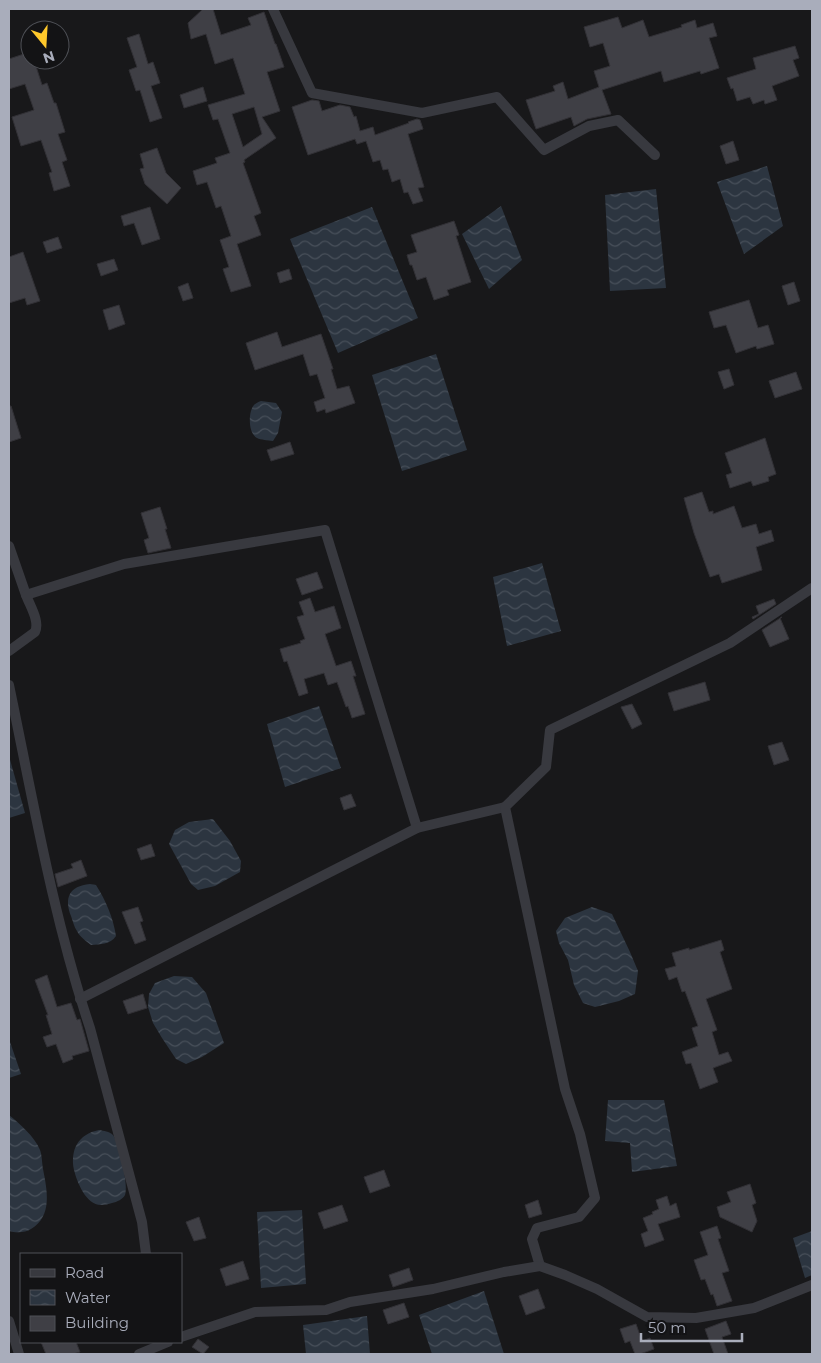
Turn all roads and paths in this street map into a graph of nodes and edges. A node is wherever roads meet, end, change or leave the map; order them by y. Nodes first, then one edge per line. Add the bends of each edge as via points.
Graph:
1 (273, 9) edge
2 (655, 155) dead end
3 (9, 546) edge
4 (812, 588) edge
5 (26, 595) junction
6 (9, 651) edge
7 (9, 685) edge
8 (505, 807) junction
9 (417, 828) junction
10 (80, 999) junction
11 (146, 1253) edge
12 (540, 1266) junction
13 (812, 1285) edge
14 (9, 1321) edge
15 (182, 1337) edge
16 (166, 1343) edge
17 (18, 1354) edge
18 (139, 1354) edge

1 - 2 street via 312,93 422,113 497,97 544,150 589,126 618,120
3 - 5 street
4 - 8 street via 730,643 550,730 546,767
5 - 6 street via 37,627
5 - 9 street via 124,564 325,530
7 - 10 street via 60,926
8 - 9 street
8 - 12 street via 565,1089 580,1134 595,1198 579,1217 537,1228 532,1239
9 - 10 street
10 - 11 street via 142,1222
12 - 13 street via 597,1289 647,1317 696,1318 754,1308
12 - 15 street via 433,1289 350,1302 326,1310 255,1312
14 - 17 street
16 - 18 street

